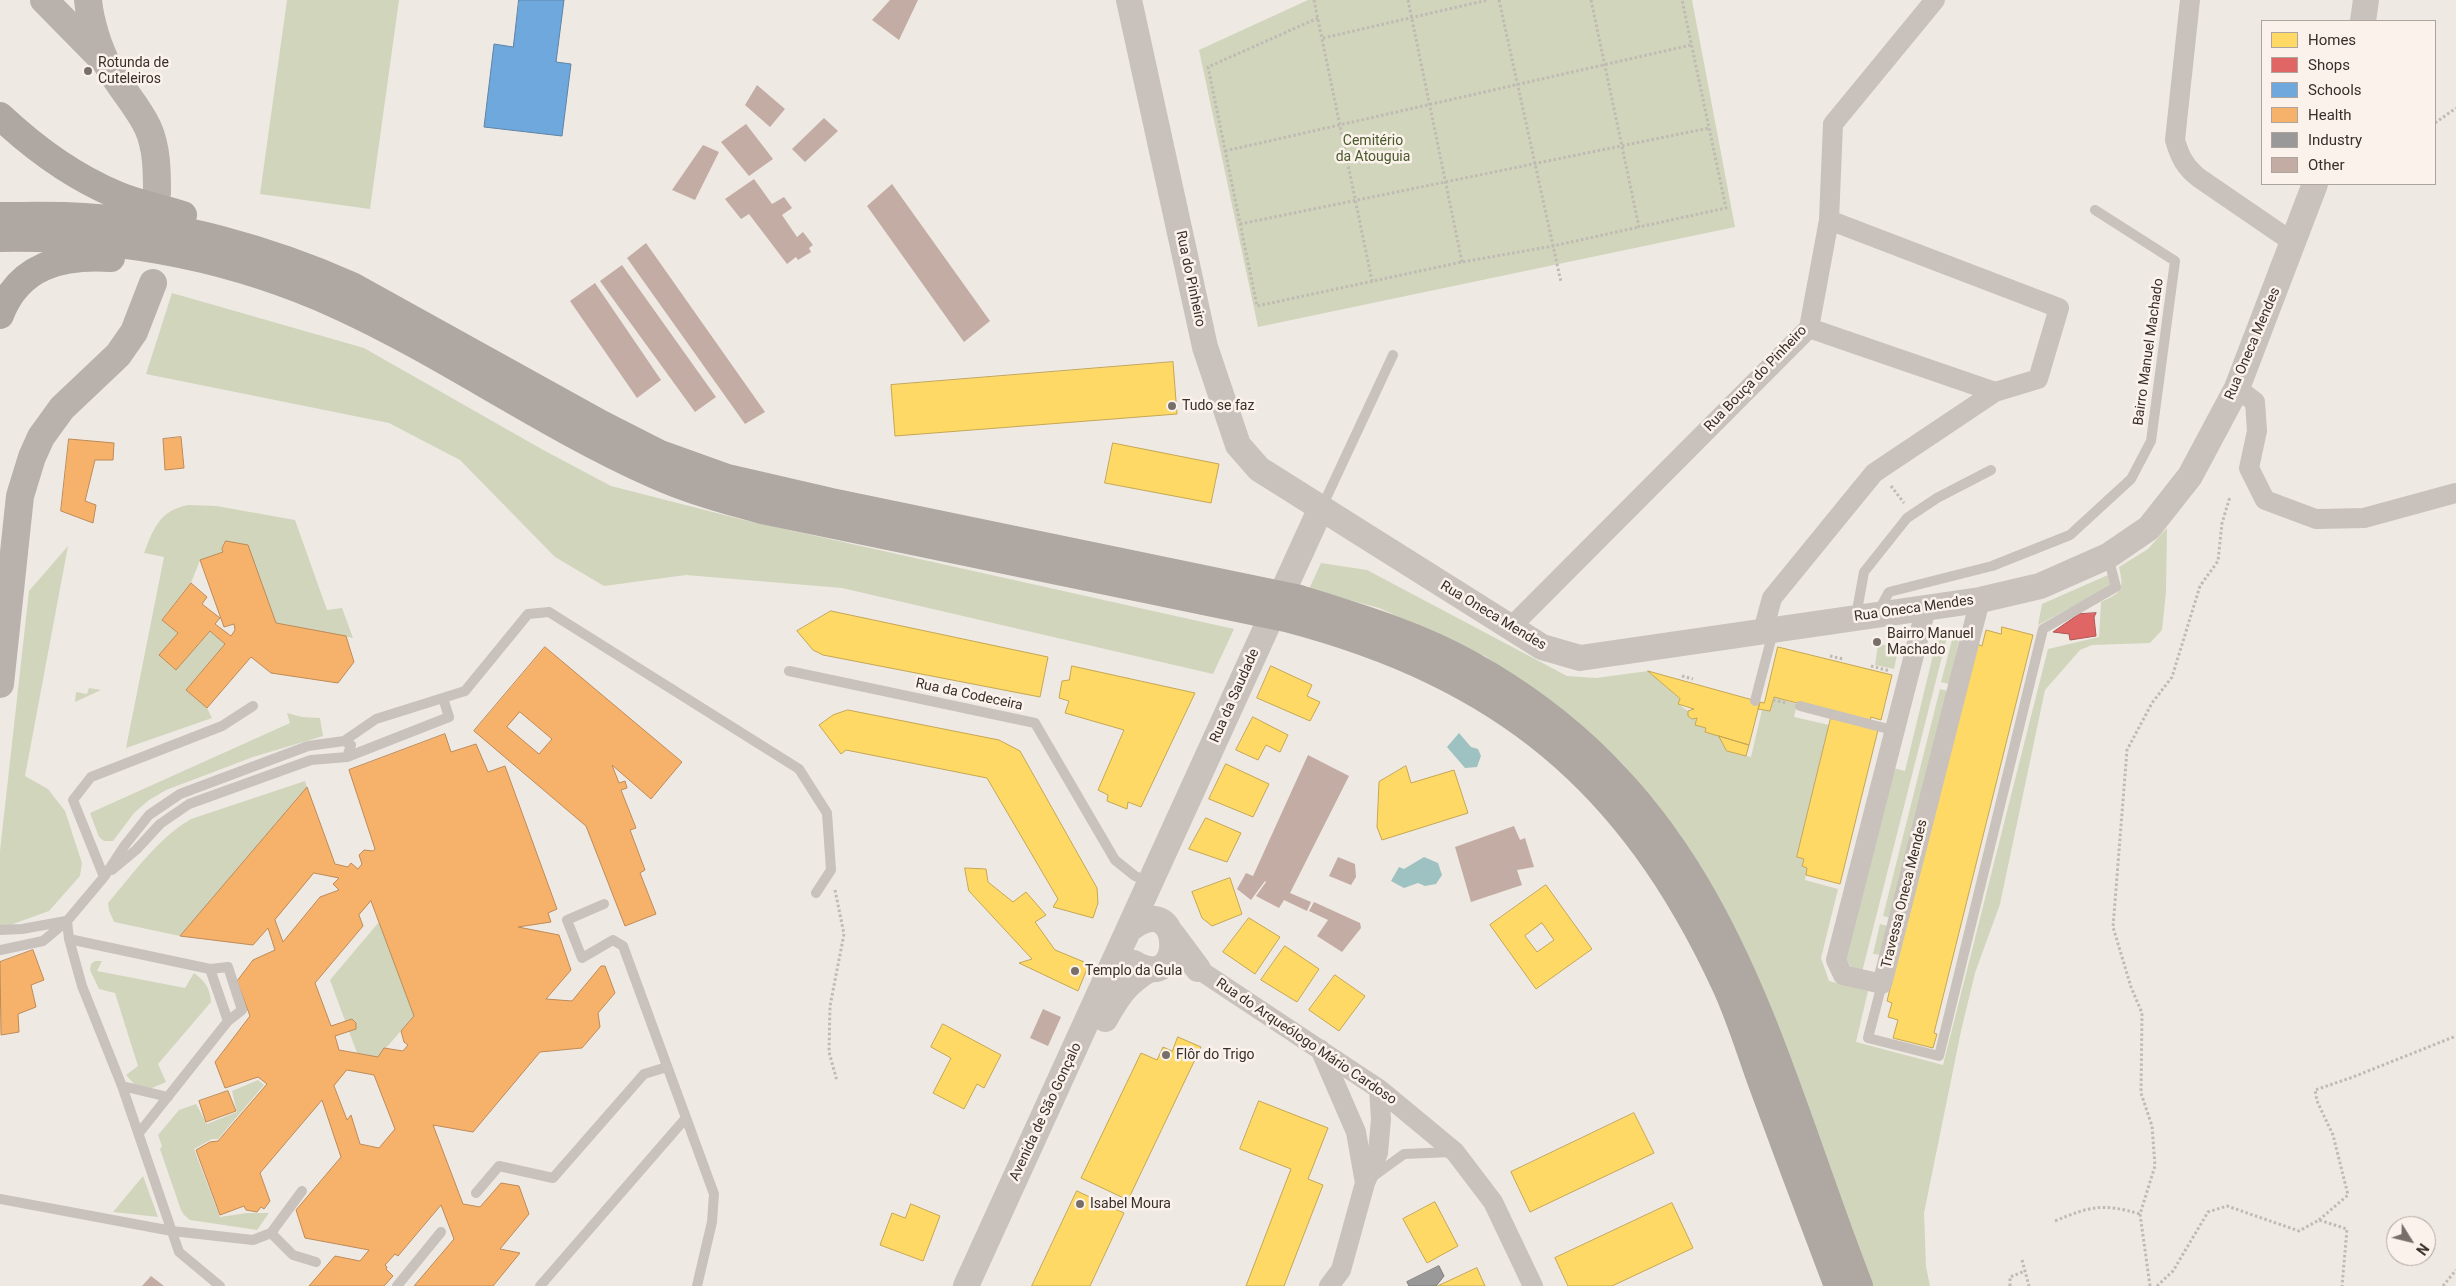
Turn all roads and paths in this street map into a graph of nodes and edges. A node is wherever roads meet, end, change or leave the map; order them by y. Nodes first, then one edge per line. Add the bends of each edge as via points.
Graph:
1 (44, 0) edge
2 (88, 0) edge
3 (1314, 0) edge
4 (1408, 0) edge
5 (1488, 0) edge
6 (1500, 0) edge
7 (1591, 0) edge
8 (1682, 0) edge
9 (1936, 0) edge
10 (2190, 0) edge
11 (2366, 0) edge
12 (1128, 2) edge
13 (1318, 18) junction
14 (1411, 18) junction
15 (2363, 20) edge
16 (1322, 38) junction
17 (1691, 45) junction
18 (1604, 64) junction
19 (108, 66) junction
20 (1517, 83) junction
21 (1429, 104) junction
22 (2456, 108) edge
23 (0, 116) edge
24 (2436, 122) edge
25 (1340, 124) junction
26 (1709, 128) junction
27 (1622, 146) junction
28 (1225, 150) junction
29 (1535, 163) junction
30 (1445, 181) junction
31 (2316, 185) edge
32 (157, 193) dead end
33 (1356, 200) junction
34 (2095, 210) dead end
35 (0, 216) edge
36 (1829, 220) junction
37 (1240, 224) junction
38 (1639, 227) junction
39 (0, 238) edge
40 (2294, 243) junction
41 (1553, 246) junction
42 (221, 252) junction
43 (1462, 262) junction
44 (1372, 281) junction
45 (1561, 282) dead end
46 (153, 283) dead end
47 (0, 315) edge
48 (1809, 328) junction
49 (1393, 355) dead end
50 (2237, 388) junction
51 (1995, 392) junction
52 (1991, 470) dead end
53 (1891, 486) dead end
54 (2456, 493) edge
55 (2230, 497) dead end
56 (1320, 510) junction
57 (1913, 514) junction
58 (2108, 556) junction
59 (1980, 600) junction
60 (1926, 608) junction
61 (1866, 615) junction
62 (1510, 628) junction
63 (1768, 630) junction
64 (1830, 656) dead end
65 (1842, 659) dead end
66 (1871, 666) dead end
67 (789, 671) dead end
68 (1894, 672) dead end
69 (1682, 676) dead end
70 (1693, 679) dead end
71 (0, 684) edge
72 (443, 698) junction
73 (1756, 701) dead end
74 (254, 706) dead end
75 (1800, 706) dead end
76 (1896, 732) junction
77 (344, 741) junction
78 (347, 757) junction
79 (831, 870) junction
80 (104, 878) junction
81 (1151, 884) junction
82 (816, 893) dead end
83 (604, 904) dead end
84 (67, 921) junction
85 (0, 930) edge
86 (1169, 930) junction
87 (1127, 933) junction
88 (69, 940) junction
89 (0, 950) edge
90 (1154, 968) junction
91 (1198, 968) junction
92 (210, 969) junction
93 (1882, 984) junction
94 (228, 1021) junction
95 (2456, 1036) edge
96 (1320, 1049) junction
97 (667, 1067) junction
98 (837, 1081) dead end
99 (122, 1086) junction
100 (1379, 1089) junction
101 (168, 1097) junction
102 (685, 1119) junction
103 (1356, 1132) junction
104 (139, 1133) junction
105 (1455, 1152) junction
106 (1364, 1183) junction
107 (302, 1191) dead end
108 (476, 1193) dead end
109 (0, 1199) edge
110 (2140, 1214) junction
111 (2319, 1220) junction
112 (2055, 1222) dead end
113 (172, 1232) junction
114 (441, 1232) dead end
115 (271, 1233) junction
116 (2022, 1260) dead end
117 (316, 1262) dead end
118 (2456, 1270) edge
119 (2025, 1271) junction
120 (220, 1286) edge
121 (397, 1286) edge
122 (540, 1286) edge
123 (698, 1286) edge
124 (966, 1286) edge
125 (983, 1286) edge
126 (1329, 1286) edge
127 (1533, 1286) edge
128 (1838, 1286) edge
129 (1859, 1286) edge
130 (2010, 1286) edge
131 (2029, 1286) edge
132 (2150, 1286) edge
133 (2157, 1286) edge
134 (2342, 1286) edge
135 (2443, 1286) edge

1 - 19 main road
2 - 19 main road via 89,14
3 - 13 path
4 - 14 path
5 - 14 path
6 - 20 path
7 - 18 path
8 - 17 path
9 - 36 street, Rua Bouça do Pinheiro via 1833,124
10 - 40 street via 2175,140 2180,158 2199,178
11 - 15 street
12 - 56 street, Rua do Pinheiro via 1205,347 1238,445 1259,469
13 - 16 path
13 - 28 path via 1208,67
14 - 16 path
14 - 21 path
16 - 25 path
17 - 18 path
17 - 26 path
18 - 20 path
18 - 27 path
19 - 32 main road via 149,130 157,165
20 - 21 path
20 - 29 path
21 - 25 path
21 - 30 path
22 - 24 path
23 - 42 highway via 46,154 86,180 117,196 203,222
25 - 28 path
25 - 33 path
26 - 27 path
26 - 38 path via 1726,208
27 - 29 path
27 - 38 path
28 - 37 path
29 - 30 path
29 - 41 path
30 - 33 path
30 - 43 path
31 - 40 street, Rua Oneca Mendes
33 - 37 path
33 - 44 path
34 - 61 lane, Bairro Manuel Machado via 2175,261 2151,441 2131,479 2070,535 1992,566 1889,592
35 - 42 highway via 84,216 121,220
36 - 48 street, Rua Bouça do Pinheiro
36 - 51 street via 2059,308 2038,379
37 - 44 path via 1257,306
38 - 41 path
39 - 42 highway via 119,242 177,253
40 - 50 street, Rua Oneca Mendes
41 - 43 path
41 - 45 path
42 - 47 highway via 190,270 109,258 62,259 32,273 9,297
42 - 128 highway via 264,276 337,305 618,458 683,486 762,510 1316,626 1425,666 1488,700 1549,743 1582,772 1628,823 1673,886 1725,985
42 - 129 highway via 310,267 352,286 630,440 693,467 762,487 1300,599 1407,635 1470,664 1500,682 1549,716 1622,782 1668,839 1709,904 1763,1023
43 - 44 path
46 - 71 main road via 134,332 124,347 62,408 41,437 32,457 20,496
48 - 51 street
48 - 62 street, Rua Bouça do Pinheiro
49 - 56 lane
50 - 54 street via 2254,402 2257,431 2249,468 2265,500 2316,519 2364,518
50 - 58 street, Rua Oneca Mendes via 2190,476 2149,528
51 - 63 street via 1874,472 1772,598
52 - 57 lane
53 - 57 path
55 - 110 path via 2222,523 2218,561 2200,586 2172,677 2152,703 2127,750 2113,927 2142,1013 2141,1093 2152,1126 2155,1166
56 - 62 street, Rua Oneca Mendes
56 - 81 street, Rua da Saudade
57 - 61 lane via 1864,572
58 - 59 street, Rua Oneca Mendes via 2040,586
58 - 93 lane via 2116,587 2043,629 1939,1056 1868,1038
59 - 60 street, Rua Oneca Mendes
59 - 93 street, Travessa Oneca Mendes
60 - 61 street, Rua Oneca Mendes
60 - 76 street, Travessa Oneca Mendes
61 - 63 street, Rua Oneca Mendes
62 - 63 street, Rua Oneca Mendes via 1542,648 1580,658
63 - 73 lane
64 - 65 path
66 - 68 path
67 - 81 lane, Rua da Codeceira via 1035,723 1115,860
69 - 70 path
72 - 77 lane via 376,719
72 - 78 lane via 450,717
72 - 79 lane via 466,691 528,614 549,612 799,769 827,813
74 - 80 lane via 222,726 91,777 73,800
75 - 76 lane
76 - 93 street, Travessa Oneca Mendes via 1836,960 1842,974
77 - 78 lane via 352,745
77 - 80 lane via 308,746 180,794 149,815 125,844
78 - 80 lane via 311,760 189,804 160,824
79 - 82 lane
79 - 98 path via 844,934 830,1006 828,1052
80 - 84 lane
81 - 86 street
81 - 87 street, Rua da Saudade
83 - 97 lane via 567,920 582,958 613,940 624,946
84 - 85 lane
84 - 88 lane
84 - 89 lane via 43,941
86 - 87 street via 1158,921 1147,919 1138,922
86 - 90 street via 1174,944 1172,953 1167,962
86 - 91 street, Rua do Arqueólogo Mário Cardoso
87 - 90 street via 1127,956 1140,968
87 - 124 street, Avenida de São Gonçalo
88 - 92 lane
88 - 99 lane via 82,986
90 - 91 street
90 - 125 street, Avenida de São Gonçalo via 1136,977 1120,991
91 - 96 street, Rua do Arqueólogo Mário Cardoso
92 - 94 lane
92 - 94 lane via 228,966 242,1010
94 - 101 lane
95 - 111 path via 2315,1090 2333,1136 2348,1195
96 - 100 street, Rua do Arqueólogo Mário Cardoso
96 - 103 street
97 - 102 lane
97 - 108 lane via 644,1074 553,1178 499,1166
99 - 101 lane
99 - 104 lane
100 - 103 street via 1363,1112
100 - 105 street, Rua do Arqueólogo Mário Cardoso
100 - 106 street via 1378,1153
101 - 104 lane
102 - 122 lane
102 - 123 lane via 714,1194 712,1222
103 - 106 street
104 - 113 lane
105 - 106 lane via 1404,1154
105 - 127 street, Rua do Arqueólogo Mário Cardoso via 1493,1202
106 - 126 street via 1341,1270
107 - 115 lane
109 - 113 lane
110 - 112 path via 2115,1207 2087,1208
110 - 132 path
111 - 133 path via 2298,1231 2227,1206 2208,1212 2173,1271
111 - 134 path via 2347,1230
113 - 115 lane via 253,1240
113 - 120 lane via 179,1252
114 - 121 lane
115 - 117 lane via 293,1255
116 - 119 path
118 - 135 path
119 - 130 path via 2010,1277
119 - 131 path

